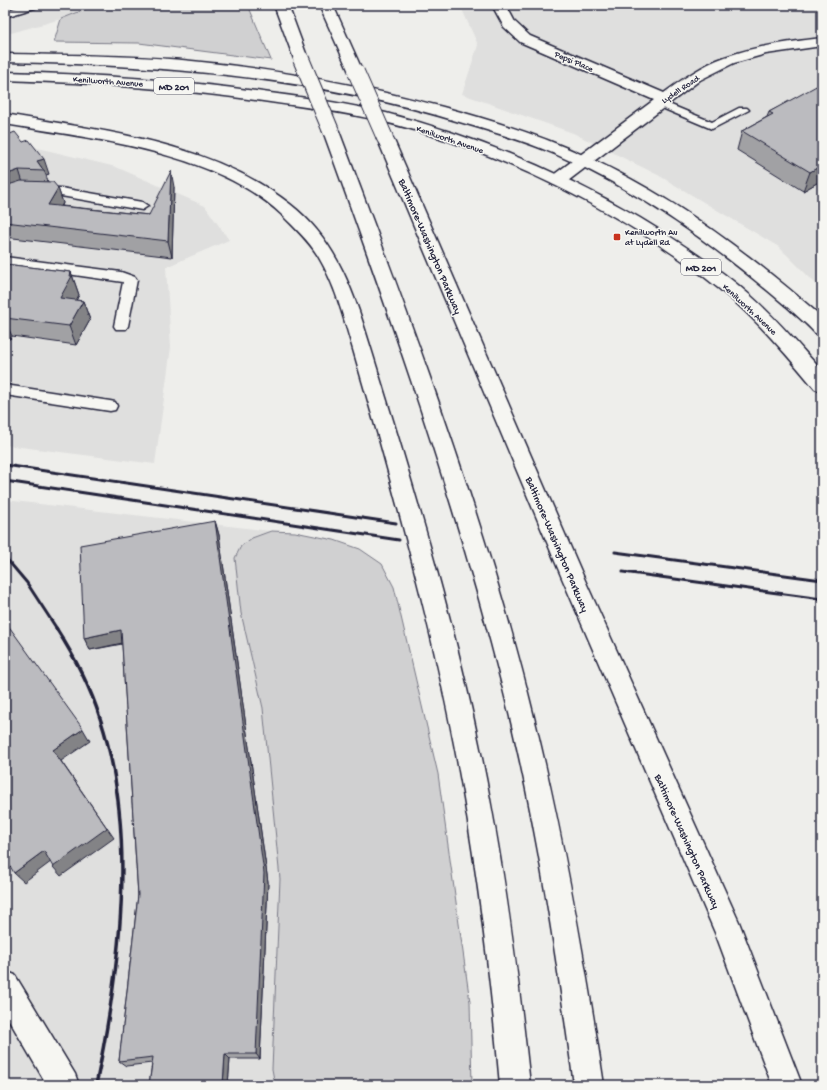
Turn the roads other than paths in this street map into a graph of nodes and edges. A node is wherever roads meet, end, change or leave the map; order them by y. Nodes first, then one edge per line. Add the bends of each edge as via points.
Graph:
1 (34, 5) edge
2 (281, 5) edge
3 (326, 5) edge
4 (499, 5) edge
5 (5, 14) edge
6 (822, 42) edge
7 (5, 58) edge
8 (5, 76) edge
9 (662, 101) junction
10 (743, 110) dead end
11 (5, 119) edge
12 (583, 161) junction
13 (558, 180) junction
14 (5, 198) edge
15 (142, 206) dead end
16 (5, 261) edge
17 (121, 326) dead end
18 (822, 328) edge
19 (822, 384) edge
20 (5, 390) edge
21 (110, 406) dead end
22 (5, 985) edge
23 (64, 1085) edge
24 (515, 1085) edge
25 (589, 1085) edge
26 (787, 1085) edge

1 - 5 lane
2 - 25 main road, bridge via 391,293 474,545 501,636 553,856
3 - 26 main road, Baltimore-Washington Parkway, bridge via 569,571 729,932
4 - 9 main road, Pepsi Place via 509,24 525,39
6 - 9 main road, Lydell Road via 765,50 729,60 694,77
7 - 12 main road, Kenilworth Avenue / MD 201 via 109,60 205,67 313,82 445,112 556,148
8 - 13 main road, Kenilworth Avenue / MD 201 via 80,78 225,91 342,109 439,134
9 - 10 lane via 712,126
9 - 12 main road, Lydell Road
11 - 24 main road via 134,144 207,163 251,185 288,211 317,241 333,268 349,305 426,570 445,648 473,784 502,951
12 - 13 main road, Lydell Road
12 - 18 main road, Kenilworth Avenue / MD 201 via 648,196 706,232 756,270
13 - 19 main road, Kenilworth Avenue / MD 201 via 656,233 732,290 782,338
14 - 15 lane via 24,191 61,192
16 - 17 lane via 121,276 130,280
20 - 21 lane
22 - 23 main road

